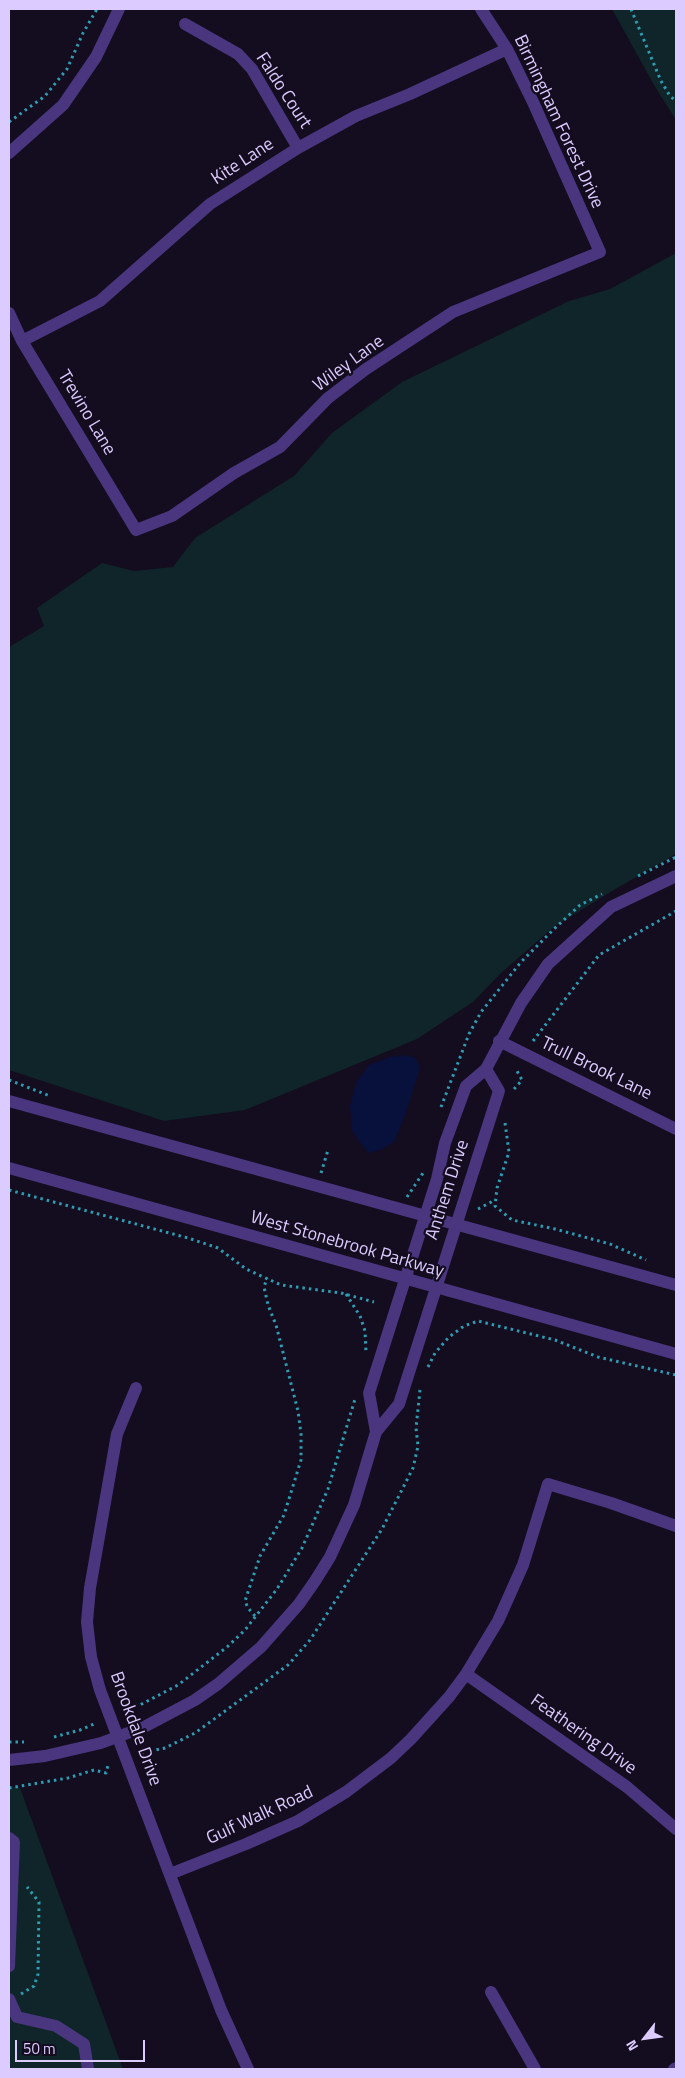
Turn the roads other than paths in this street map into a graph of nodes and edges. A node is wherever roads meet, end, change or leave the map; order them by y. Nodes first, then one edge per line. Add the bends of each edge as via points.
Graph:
1 (119, 9) edge
2 (481, 9) edge
3 (185, 24) dead end
4 (507, 49) junction
5 (298, 148) junction
6 (9, 153) edge
7 (600, 252) joint
8 (9, 313) edge
9 (22, 341) junction
10 (136, 530) joint
11 (676, 876) edge
12 (499, 1041) junction
13 (486, 1069) junction
14 (9, 1101) edge
15 (676, 1129) edge
16 (9, 1168) edge
17 (426, 1215) junction
18 (456, 1224) junction
19 (405, 1280) junction
20 (676, 1285) edge
21 (435, 1288) junction
22 (676, 1354) edge
23 (136, 1388) dead end
24 (376, 1432) junction
25 (676, 1526) edge
26 (466, 1674) junction
27 (118, 1738) junction
28 (9, 1760) edge
29 (676, 1826) edge
30 (9, 1838) edge
31 (170, 1874) junction
32 (9, 1966) edge
33 (492, 1992) dead end
34 (11, 1996) edge
35 (88, 2069) edge
36 (248, 2069) edge
37 (535, 2069) edge

1 - 6 street via 96,57 64,105
2 - 4 street, Birmingham Forest Drive
3 - 5 street, Faldo Court via 238,54 252,69
4 - 5 street, Kite Lane via 356,116
4 - 7 street, Birmingham Forest Drive
5 - 9 street, Kite Lane via 210,204 100,301
7 - 10 street, Wiley Lane via 453,312 328,398 280,447 234,472 172,516
8 - 9 street, Trevino Lane
9 - 10 street, Trevino Lane
11 - 12 street, Anthem Drive via 611,907 548,964
12 - 13 street, Anthem Drive
12 - 15 street, Trull Brook Lane
13 - 17 street, Anthem Drive via 466,1086 445,1143
13 - 18 street, Anthem Drive via 499,1091
14 - 17 street
16 - 19 street, West Stonebrook Parkway
17 - 18 street
17 - 19 street, Anthem Drive
18 - 20 street
18 - 21 street, Anthem Drive
19 - 21 street, West Stonebrook Parkway
19 - 24 street, Anthem Drive via 369,1393
21 - 22 street, West Stonebrook Parkway
21 - 24 street, Anthem Drive via 399,1404
23 - 27 street, Brookdale Drive via 118,1434 88,1605 91,1657
24 - 27 street, Anthem Drive via 354,1505 342,1531 315,1581 281,1626 210,1690 170,1714
25 - 26 street, Gulf Walk Road via 548,1484 511,1594
26 - 29 street, Feathering Drive via 632,1791
26 - 31 street, Gulf Walk Road via 411,1739 346,1792 272,1834
27 - 28 street, Anthem Drive via 70,1752
27 - 31 street, Brookdale Drive
30 - 32 street via 14,1842
31 - 36 street, Brookdale Drive via 221,2010
33 - 37 street
34 - 35 street via 17,2017 56,2026 84,2044

